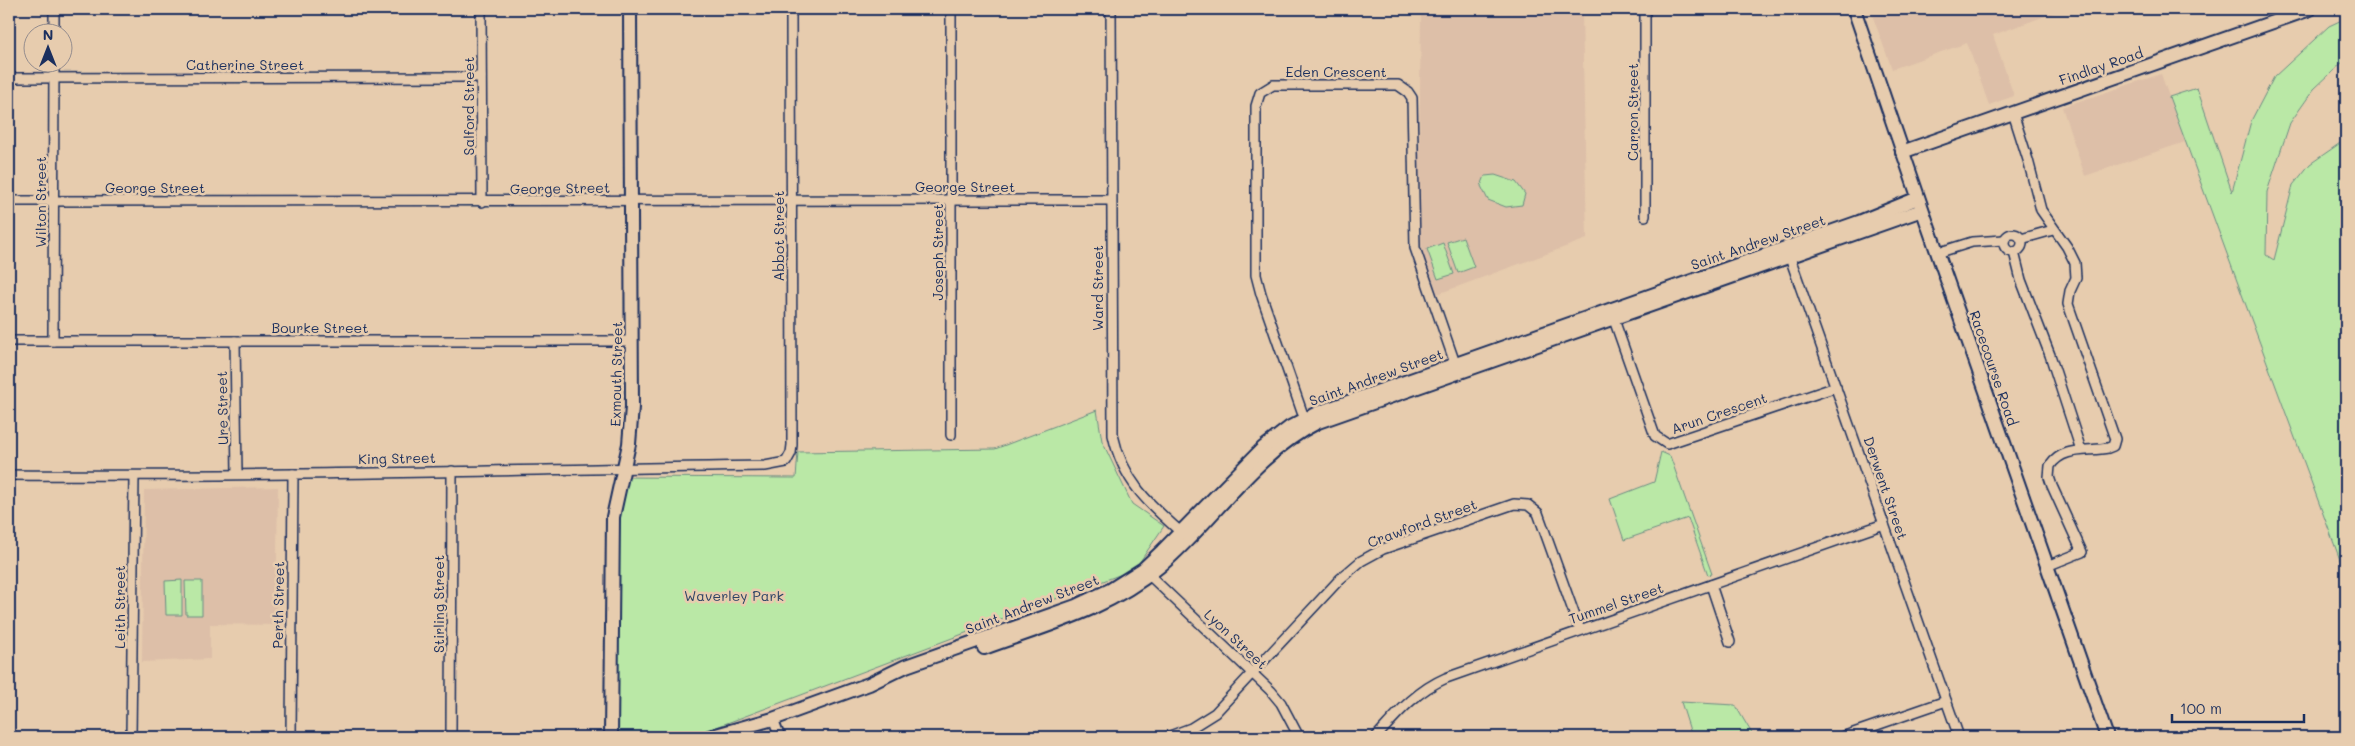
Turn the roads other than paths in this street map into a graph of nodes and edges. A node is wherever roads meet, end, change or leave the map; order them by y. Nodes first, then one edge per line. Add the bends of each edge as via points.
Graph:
1 (54, 9) edge
2 (481, 9) edge
3 (630, 9) edge
4 (791, 9) edge
5 (951, 9) edge
6 (1111, 9) edge
7 (1645, 9) edge
8 (1854, 9) edge
9 (2310, 9) edge
10 (54, 22) edge
11 (54, 72) edge
12 (481, 77) junction
13 (9, 78) edge
14 (54, 78) junction
15 (2013, 113) junction
16 (1902, 152) junction
17 (792, 200) junction
18 (951, 200) junction
19 (1111, 200) junction
20 (9, 201) edge
21 (54, 201) junction
22 (631, 201) junction
23 (482, 202) junction
24 (1920, 204) junction
25 (1645, 216) dead end
26 (2053, 230) junction
27 (2021, 239) junction
28 (2004, 240) junction
29 (1789, 252) junction
30 (2014, 252) junction
31 (1937, 253) junction
32 (1612, 314) junction
33 (9, 341) edge
34 (54, 341) junction
35 (235, 341) junction
36 (632, 341) junction
37 (1457, 368) junction
38 (1836, 387) junction
39 (1308, 423) junction
40 (951, 435) dead end
41 (2082, 450) junction
42 (786, 462) joint
43 (624, 468) junction
44 (452, 471) junction
45 (237, 474) junction
46 (293, 474) junction
47 (9, 475) edge
48 (134, 476) junction
49 (1884, 524) junction
50 (1185, 536) junction
51 (2047, 566) junction
52 (1146, 572) junction
53 (1711, 585) junction
54 (1580, 630) junction
55 (1730, 642) dead end
56 (1253, 673) junction
57 (1946, 701) junction
58 (773, 719) junction
59 (758, 724) junction
60 (132, 737) edge
61 (290, 737) edge
62 (451, 737) edge
63 (611, 737) edge
64 (709, 737) edge
65 (737, 737) edge
66 (780, 737) edge
67 (1167, 737) edge
68 (1299, 737) edge
69 (1376, 737) edge
70 (1842, 737) edge
71 (1959, 737) edge
72 (2107, 737) edge

1 - 10 street
2 - 12 street, Salford Street
3 - 22 street, Exmouth Street
4 - 17 street, Abbot Street
5 - 18 street, Joseph Street
6 - 19 street, Ward Street
7 - 25 street, Carron Street
8 - 16 street, Racecourse Road
9 - 15 street, Findlay Road
11 - 14 street, Wilton Street
12 - 14 street, Catherine Street
12 - 23 street, Salford Street
13 - 14 street, Catherine Street
14 - 21 street, Wilton Street
15 - 16 street, Findlay Road
15 - 26 street via 2041,210
16 - 24 street, Racecourse Road
17 - 18 street, George Street
17 - 22 street, George Street
17 - 42 street, Abbot Street via 792,445
18 - 19 street, George Street
18 - 40 street, Joseph Street
19 - 50 street, Ward Street via 1113,435 1120,459 1135,488
20 - 21 street, George Street
21 - 23 street, George Street
21 - 34 street, Wilton Street
22 - 23 street, George Street
22 - 36 street, Exmouth Street
24 - 29 street, Saint Andrew Street
24 - 31 street, Racecourse Road
26 - 27 street
26 - 41 street via 2068,247 2074,263 2076,278 2068,304 2115,435 2115,442 2108,448
27 - 28 street via 2011,234
27 - 30 street via 2021,246
28 - 30 street via 2005,248
28 - 31 street via 1972,242
29 - 32 street, Saint Andrew Street
29 - 38 street, Derwent Street
30 - 41 street
31 - 51 street, Racecourse Road
32 - 37 street, Saint Andrew Street
32 - 38 street, Arun Crescent via 1655,436 1667,444
33 - 34 street, Bourke Street
34 - 35 street, Bourke Street
35 - 36 street, Bourke Street
35 - 45 street, Ure Street
36 - 43 street, Exmouth Street via 631,416
37 - 39 street, Saint Andrew Street via 1329,408
37 - 39 street, Eden Crescent via 1416,248 1412,98 1398,85 1273,85 1260,93 1256,106 1256,275
38 - 49 street, Derwent Street
39 - 50 street, Saint Andrew Street via 1281,434 1258,452
41 - 51 street via 2058,456 2048,471 2082,552
42 - 43 street, King Street via 765,466
43 - 44 street, King Street
43 - 63 street, Exmouth Street via 613,524
44 - 46 street, King Street
44 - 62 street, Stirling Street
45 - 46 street, King Street
45 - 48 street, King Street
46 - 61 street, Perth Street
47 - 48 street, King Street
48 - 60 street, Leith Street
49 - 53 street, Tummel Street
49 - 57 street, Derwent Street
50 - 52 street, Saint Andrew Street
51 - 72 street, Racecourse Road
52 - 56 street, Lyon Street
52 - 58 street, Saint Andrew Street via 1094,598 906,666 869,684
53 - 54 street, Tummel Street
53 - 55 street
54 - 56 street, Crawford Street via 1541,519 1533,508 1521,503 1372,555 1340,579
54 - 69 street, Tummel Street via 1436,682 1410,700
56 - 67 street, Crawford Street via 1215,713
56 - 68 street, Lyon Street via 1281,703
57 - 70 street
57 - 71 street, Derwent Street
58 - 59 street, Saint Andrew Street
58 - 66 street
59 - 64 street, Saint Andrew Street
59 - 65 street, Saint Andrew Street

